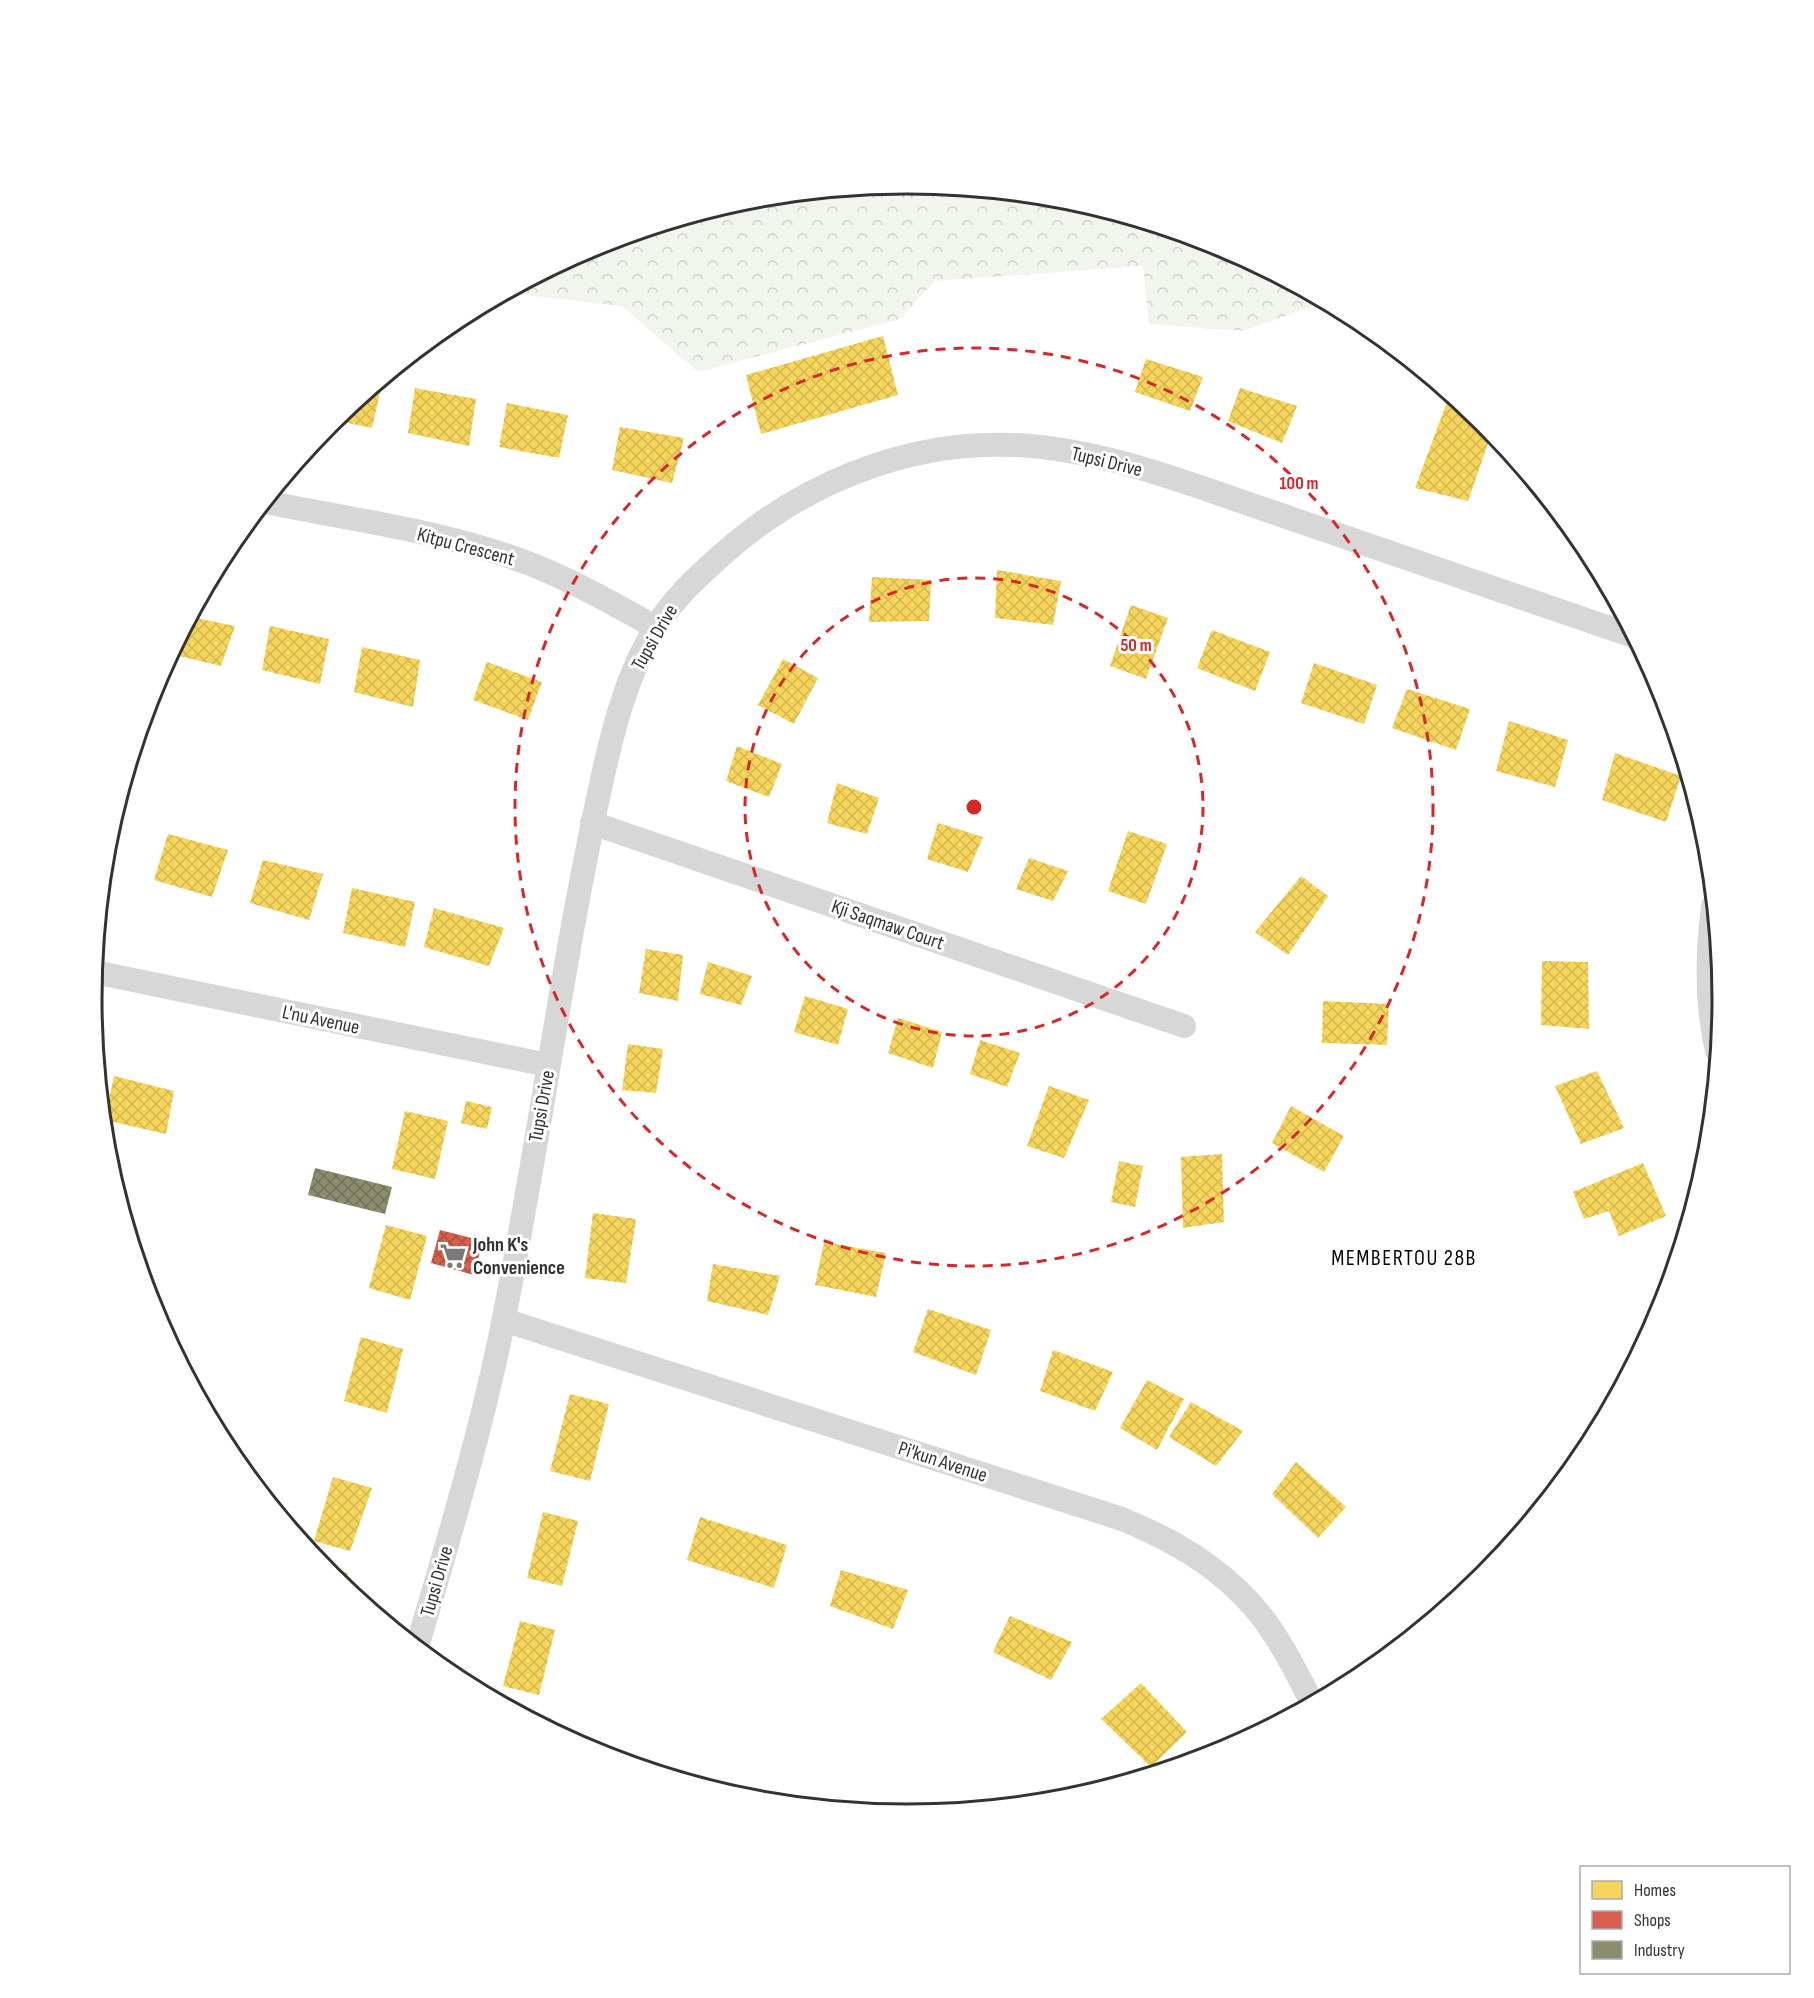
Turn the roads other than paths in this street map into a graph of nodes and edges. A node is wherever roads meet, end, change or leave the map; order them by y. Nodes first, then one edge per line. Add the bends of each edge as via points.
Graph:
1 (273, 504) edge
2 (655, 627) junction
3 (1624, 633) edge
4 (592, 823) junction
5 (1710, 944) edge
6 (103, 974) edge
7 (1712, 1005) edge
8 (1184, 1026) dead end
9 (548, 1065) junction
10 (504, 1320) junction
11 (419, 1640) edge
12 (1308, 1696) edge

1 - 2 street, Kitpu Crescent via 441,537 532,565
2 - 3 street, Tupsi Drive via 674,601 755,526 820,487 906,456 976,445 1016,445 1102,457 1132,466
2 - 4 street, Tupsi Drive via 623,697
4 - 8 street, Kji Saqmaw Court
4 - 9 street, Tupsi Drive
5 - 7 street
6 - 9 street, L'nu Avenue
9 - 10 street, Tupsi Drive
10 - 11 street, Tupsi Drive via 464,1484
10 - 12 street, Pi'kun Avenue via 1149,1530 1203,1561 1242,1593 1274,1633

